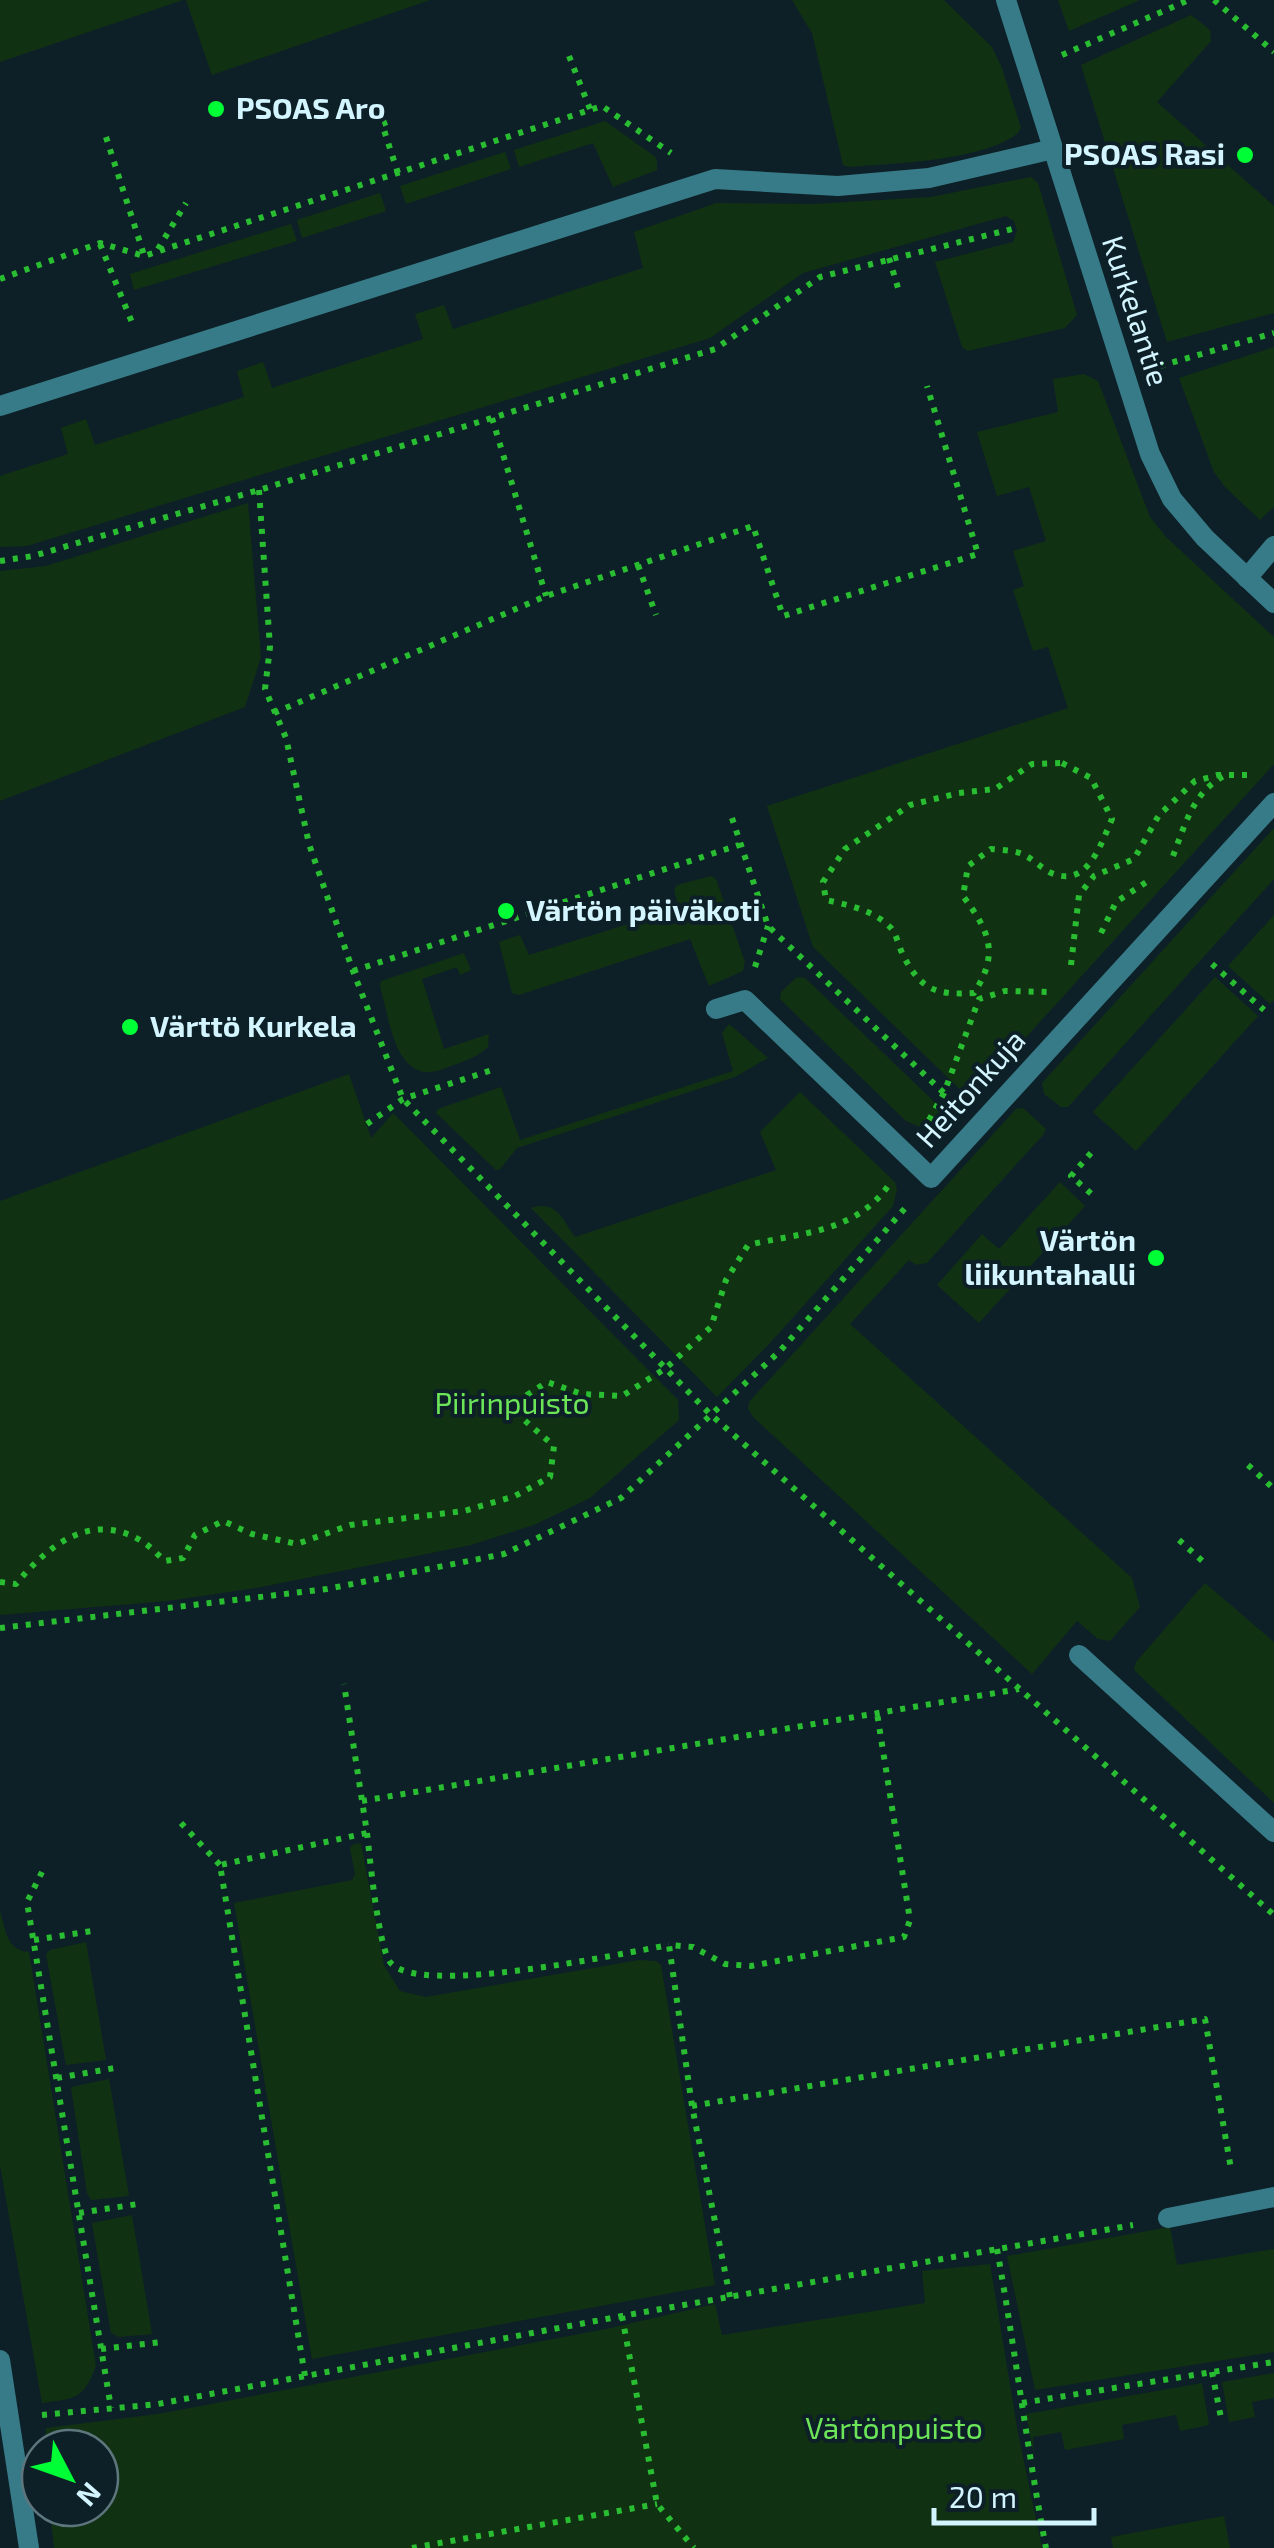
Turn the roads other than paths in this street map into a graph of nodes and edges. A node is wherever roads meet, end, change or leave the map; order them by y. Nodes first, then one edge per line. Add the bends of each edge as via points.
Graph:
1 (1006, 0) edge
2 (1053, 149) junction
3 (0, 406) edge
4 (1274, 546) edge
5 (1246, 578) junction
6 (1274, 603) edge
7 (1274, 803) edge
8 (716, 1010) dead end
9 (1079, 1655) dead end
10 (1274, 1832) edge
11 (1274, 2197) edge
12 (1168, 2218) road end
13 (0, 2360) edge
14 (29, 2548) edge

1 - 2 street, Kurkelantie
2 - 3 street via 930,178 838,186 715,179 685,186
2 - 5 street, Kurkelantie via 1150,454 1172,499
4 - 5 street
5 - 6 street, Kurkelantie
7 - 8 street, Heitonkuja via 931,1178 745,1000
9 - 10 street
11 - 12 street
13 - 14 street

